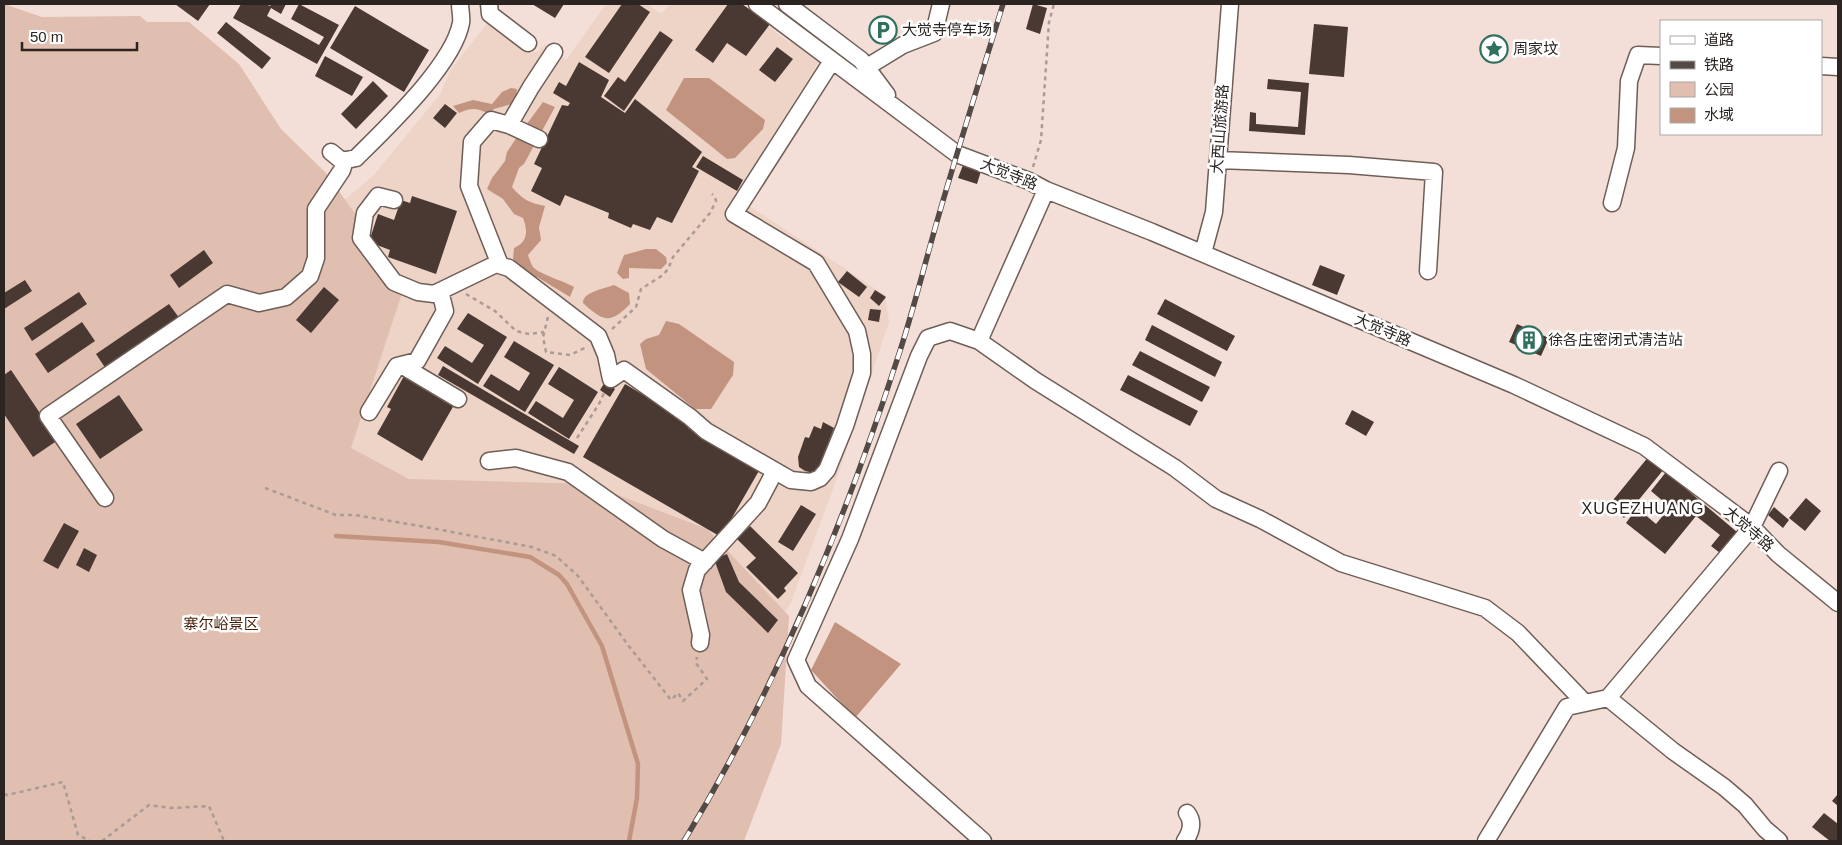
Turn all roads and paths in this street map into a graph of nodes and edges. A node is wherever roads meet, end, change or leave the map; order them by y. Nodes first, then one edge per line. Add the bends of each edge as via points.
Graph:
1 (460, 4) edge
2 (489, 4) edge
3 (757, 4) edge
4 (787, 4) edge
5 (941, 4) edge
6 (1054, 4) edge
7 (1230, 4) edge
8 (528, 43) dead end
9 (554, 52) dead end
10 (1660, 56) edge
11 (832, 62) junction
12 (1822, 66) edge
13 (867, 67) junction
14 (1838, 67) edge
15 (897, 109) junction
16 (509, 125) junction
17 (539, 138) dead end
18 (331, 152) dead end
19 (345, 160) junction
20 (1218, 160) junction
21 (1029, 181) junction
22 (1046, 190) junction
23 (712, 194) dead end
24 (394, 200) dead end
25 (1612, 203) dead end
26 (1203, 253) junction
27 (500, 265) junction
28 (1428, 271) dead end
29 (457, 283) junction
30 (440, 291) junction
31 (554, 302) junction
32 (544, 332) junction
33 (600, 339) junction
34 (979, 341) junction
35 (401, 365) junction
36 (611, 379) junction
37 (458, 399) dead end
38 (369, 412) dead end
39 (577, 438) dead end
40 (489, 461) dead end
41 (775, 471) junction
42 (1779, 471) dead end
43 (264, 488) dead end
44 (105, 498) dead end
45 (1752, 528) junction
46 (705, 562) junction
47 (1838, 602) edge
48 (700, 644) joint
49 (1608, 698) junction
50 (1585, 703) junction
51 (4, 794) edge
52 (1187, 813) dead end
53 (90, 841) edge
54 (102, 841) edge
55 (224, 841) edge
56 (982, 841) edge
57 (1185, 841) edge
58 (1486, 841) edge
59 (1779, 841) edge

1 - 19 street via 461,21 455,40 422,89 356,158
2 - 8 street via 490,14
3 - 11 street, 大觉寺路
4 - 13 street, 大觉寺路
5 - 13 street via 934,32 903,45
6 - 21 path via 1049,22 1041,140
7 - 20 street, 大西山旅游路
9 - 16 street
10 - 25 street via 1633,51 1626,148
11 - 15 street, 大觉寺路
11 - 41 street via 734,214 816,263 857,331 862,354 862,373 827,470 810,482 791,480
12 - 14 street
13 - 15 street, 大觉寺路
15 - 21 street, 大觉寺路 via 957,154
16 - 17 street
16 - 27 street via 491,120 472,142 470,169 469,186
18 - 19 street
19 - 44 street via 342,170 316,209 316,258 310,276 286,297 259,303 227,294 48,416
20 - 26 street, 大西山旅游路 via 1214,212
20 - 28 street via 1434,172
21 - 22 street, 大觉寺路
22 - 26 street, 大觉寺路
22 - 34 street
23 - 33 path via 716,201 714,208 673,257 668,269 641,289 636,307
24 - 30 street via 378,196 365,212 361,238 394,282 418,292 434,294
26 - 45 street, 大觉寺路 via 1514,385 1644,446
27 - 29 street
27 - 31 street via 509,268
29 - 30 street
29 - 32 path via 468,297 495,311 516,331 529,334
30 - 35 street via 445,311 417,361
31 - 32 path
31 - 33 street
32 - 33 path via 546,352 570,355
33 - 36 street
34 - 50 street via 1036,381 1175,468 1216,499 1341,563 1485,608 1518,633
34 - 56 street via 950,331 928,338 850,539 796,660 808,686
35 - 37 street
35 - 38 street via 397,366
36 - 39 path via 600,404
36 - 41 street via 624,370 706,431
40 - 46 street via 516,458 568,472 663,539
41 - 46 street via 758,504
42 - 45 street
43 - 48 path via 336,515 355,515 532,547 556,556 578,576 671,700 678,693 683,701 707,679 696,663
45 - 47 street, 大觉寺路 via 1778,554
45 - 49 street
46 - 48 street via 697,570 691,590
49 - 50 street
49 - 59 street via 1673,752 1724,787
50 - 58 street via 1567,707
51 - 53 path via 63,782 78,836
52 - 57 street via 1191,825
54 - 55 path via 149,805 171,808 209,806

